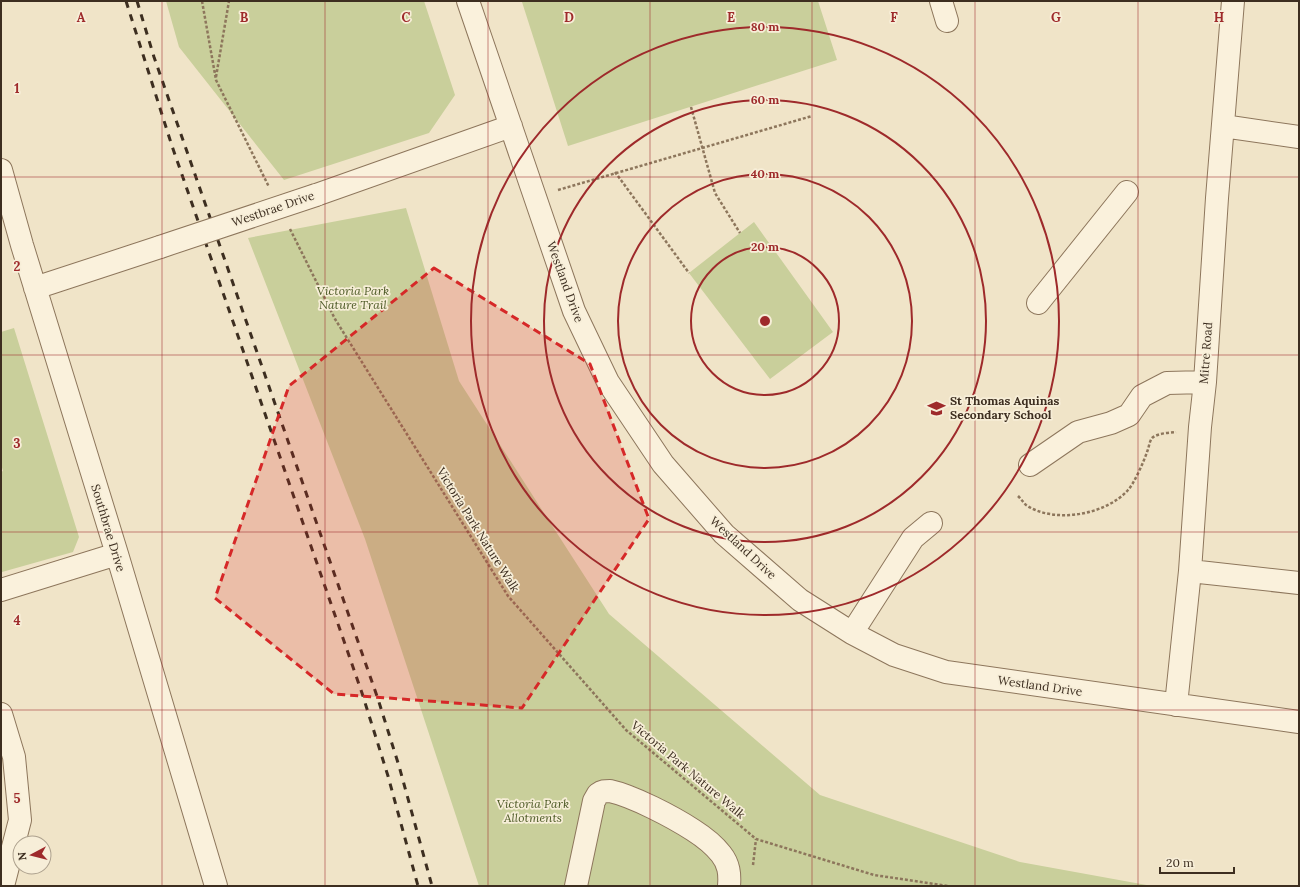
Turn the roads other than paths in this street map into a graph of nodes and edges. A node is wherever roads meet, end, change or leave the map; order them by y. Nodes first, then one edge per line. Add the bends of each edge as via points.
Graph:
1 (468, 1) edge
2 (1233, 1) edge
3 (511, 126) junction
4 (1223, 126) junction
5 (1299, 137) edge
6 (1, 170) edge
7 (1127, 192) dead end
8 (35, 288) junction
9 (1038, 303) dead end
10 (1205, 382) junction
11 (1030, 465) dead end
12 (931, 523) dead end
13 (116, 554) junction
14 (1190, 571) junction
15 (1299, 583) edge
16 (1, 590) edge
17 (852, 633) junction
18 (1176, 705) junction
19 (1, 714) edge
20 (1299, 722) edge
21 (3, 886) edge
22 (216, 886) edge
23 (576, 886) edge
24 (729, 886) edge

1 - 3 street, Westland Drive
2 - 4 street, Mitre Road
3 - 8 street, Westbrae Drive, bridge via 316,195
3 - 17 street, Westland Drive via 574,311 608,382 663,464 724,534 800,600
4 - 5 street
4 - 10 street, Mitre Road
6 - 8 street, Southbrae Drive
7 - 9 street
8 - 13 street, Southbrae Drive
10 - 11 street via 1167,383 1142,396 1129,415 1078,432
10 - 14 street, Mitre Road
12 - 17 street via 913,538
13 - 16 street
13 - 22 street, Southbrae Drive
14 - 15 street
14 - 18 street, Mitre Road
17 - 18 street, Westland Drive via 894,655 946,672
18 - 20 street, Westland Drive
19 - 21 street via 14,757 20,820
23 - 24 street via 594,801 598,794 606,791 651,807 693,830 709,842 726,862

